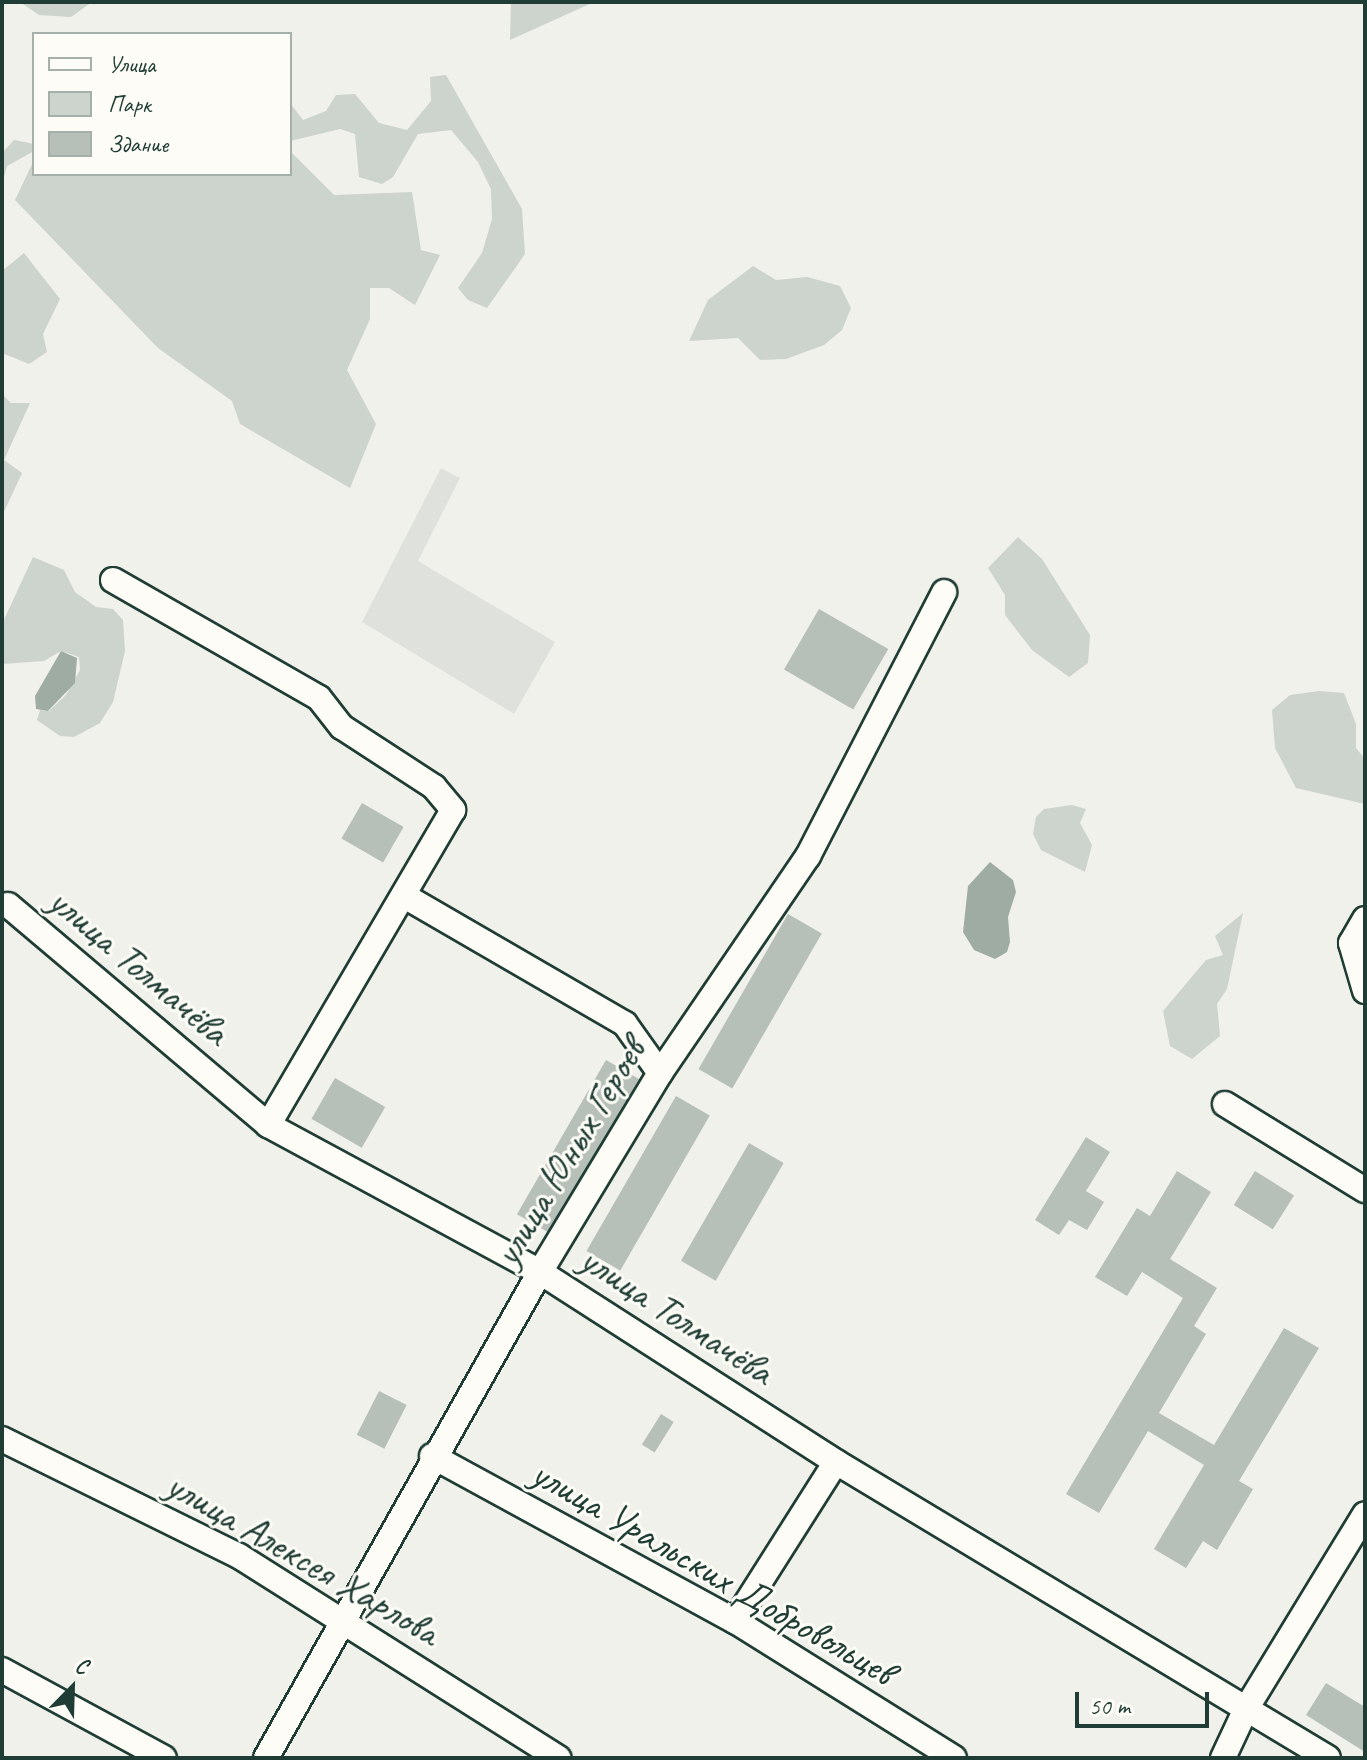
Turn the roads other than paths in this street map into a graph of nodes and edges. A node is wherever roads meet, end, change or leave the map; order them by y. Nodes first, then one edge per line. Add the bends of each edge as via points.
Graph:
1 (113, 580) dead end
2 (944, 592) dead end
3 (406, 897) junction
4 (8, 905) dead end
5 (1365, 919) edge
6 (1365, 991) edge
7 (660, 1073) junction
8 (1225, 1104) dead end
9 (268, 1125) junction
10 (1365, 1190) edge
11 (540, 1272) junction
12 (2, 1439) edge
13 (432, 1456) junction
14 (836, 1462) junction
15 (1365, 1514) edge
16 (343, 1620) junction
17 (735, 1621) junction
18 (2, 1670) edge
19 (1246, 1709) junction
20 (164, 1758) edge
21 (266, 1758) edge
22 (558, 1758) edge
23 (954, 1758) edge
24 (1223, 1758) edge
25 (1328, 1758) edge

1 - 3 street via 319,698 342,727 434,787 453,810
2 - 7 street, улица Юных Героев via 808,856
3 - 7 street via 625,1024
3 - 9 street
4 - 9 street, улица Толмачёва
5 - 6 street via 1351,943
7 - 11 street, улица Юных Героев
8 - 10 street
9 - 11 street, улица Толмачёва
11 - 13 street, улица Юных Героев
11 - 14 street, улица Толмачёва
12 - 16 street, улица Алексея Харлова via 239,1556
13 - 16 street, улица Юных Героев
13 - 17 street, улица Уральских Добровольцев
14 - 17 street
14 - 19 street, улица Толмачёва
15 - 19 street
16 - 21 street, улица Юных Героев
16 - 22 street, улица Алексея Харлова
17 - 23 street, улица Уральских Добровольцев
18 - 20 street
19 - 24 street
19 - 25 street, улица Толмачёва

